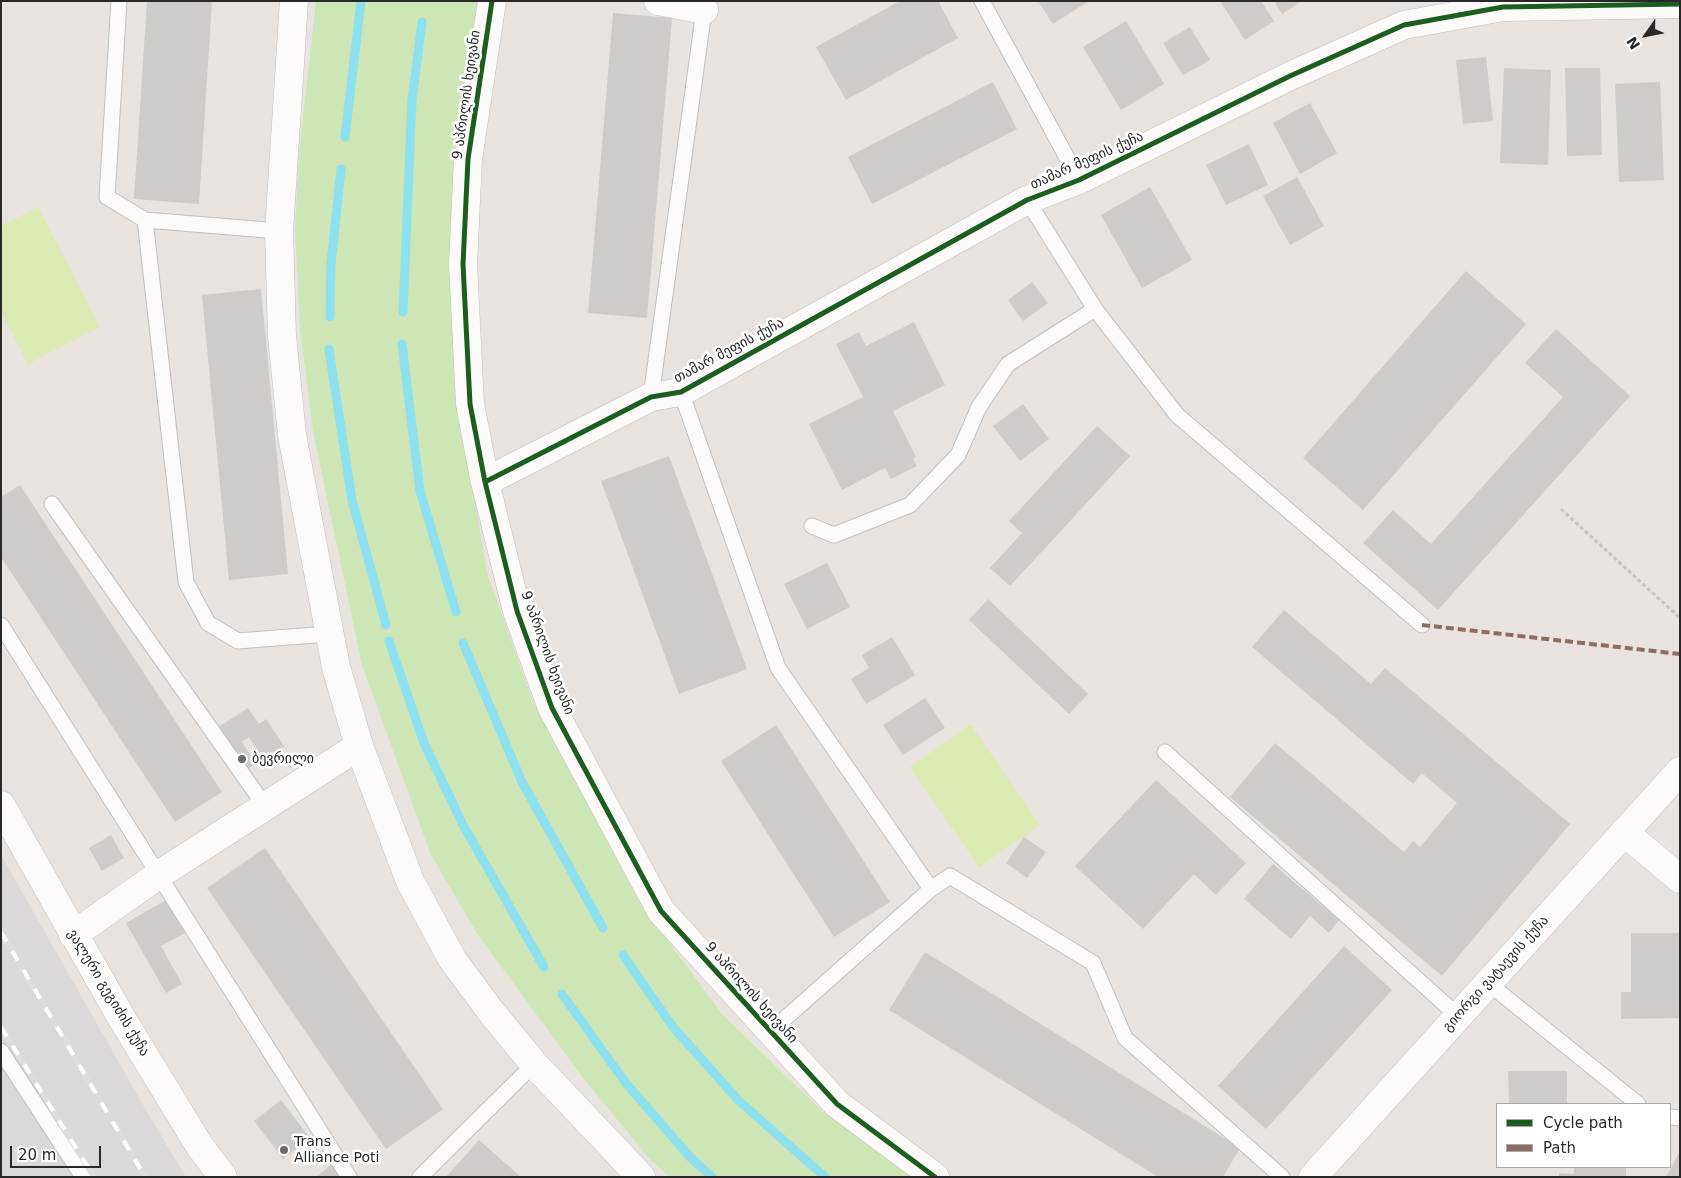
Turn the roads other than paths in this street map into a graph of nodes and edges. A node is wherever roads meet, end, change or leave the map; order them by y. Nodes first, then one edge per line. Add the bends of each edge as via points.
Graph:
1 (119, 1) edge
2 (294, 1) edge
3 (492, 1) edge
4 (658, 1) edge
5 (982, 1) edge
6 (1503, 4) edge
7 (1680, 4) edge
8 (704, 6) edge
9 (1079, 180) junction
10 (1027, 200) junction
11 (145, 220) junction
12 (278, 231) junction
13 (1095, 310) junction
14 (681, 392) junction
15 (651, 397) junction
16 (485, 482) junction
17 (52, 504) dead end
18 (812, 526) dead end
19 (1, 625) edge
20 (1422, 625) dead end
21 (328, 634) junction
22 (359, 746) junction
23 (1165, 752) dead end
24 (1680, 770) edge
25 (1, 805) edge
26 (265, 806) junction
27 (1624, 832) junction
28 (160, 874) junction
29 (1680, 879) edge
30 (931, 889) junction
31 (73, 935) junction
32 (1488, 983) junction
33 (1458, 1016) junction
34 (771, 1031) junction
35 (1, 1051) edge
36 (534, 1064) junction
37 (1637, 1103) edge
38 (83, 1177) edge
39 (223, 1177) edge
40 (349, 1177) edge
41 (420, 1177) edge
42 (641, 1177) edge
43 (935, 1177) edge
44 (1282, 1177) edge
45 (1313, 1177) edge

1 - 11 lane via 107,196
2 - 12 street
3 - 16 street, 9 აპრილის ხეივანი via 468,159 463,264 470,404
4 - 8 street
5 - 9 lane
6 - 7 street, თამარ მეფის ქუჩა
6 - 9 street, თამარ მეფის ქუჩა via 1404,25 1290,76
8 - 15 lane
9 - 10 street, თამარ მეფის ქუჩა
10 - 13 lane
10 - 14 street, თამარ მეფის ქუჩა
11 - 12 lane
11 - 21 lane via 186,582 208,623 238,641
12 - 21 street via 282,336 292,435
13 - 18 lane via 1008,364 979,407 958,455 910,505 834,535
13 - 20 lane via 1177,416
14 - 15 street, თამარ მეფის ქუჩა
14 - 30 lane via 778,668
15 - 16 street, თამარ მეფის ქუჩა
16 - 34 street, 9 აპრილის ხეივანი via 517,611 552,708 661,911
17 - 26 lane
19 - 28 lane
21 - 22 street
22 - 26 street
22 - 36 street via 410,881 452,959
23 - 33 lane
24 - 27 street, გიორგი ვატაევის ქუჩა
25 - 31 street, ვალერი გეგიძის ქუჩა
26 - 28 street
27 - 29 street
27 - 32 street, გიორგი ვატაევის ქუჩა
28 - 31 street
28 - 40 lane
30 - 34 lane
30 - 44 lane via 950,876 1093,963 1125,1038
31 - 39 street, ვალერი გეგიძის ქუჩა via 199,1145
32 - 33 street, გიორგი ვატაევის ქუჩა
32 - 37 lane
33 - 45 street, გიორგი ვატაევის ქუჩა
34 - 43 street, 9 აპრილის ხეივანი via 837,1104
35 - 38 lane
36 - 41 lane
36 - 42 street

